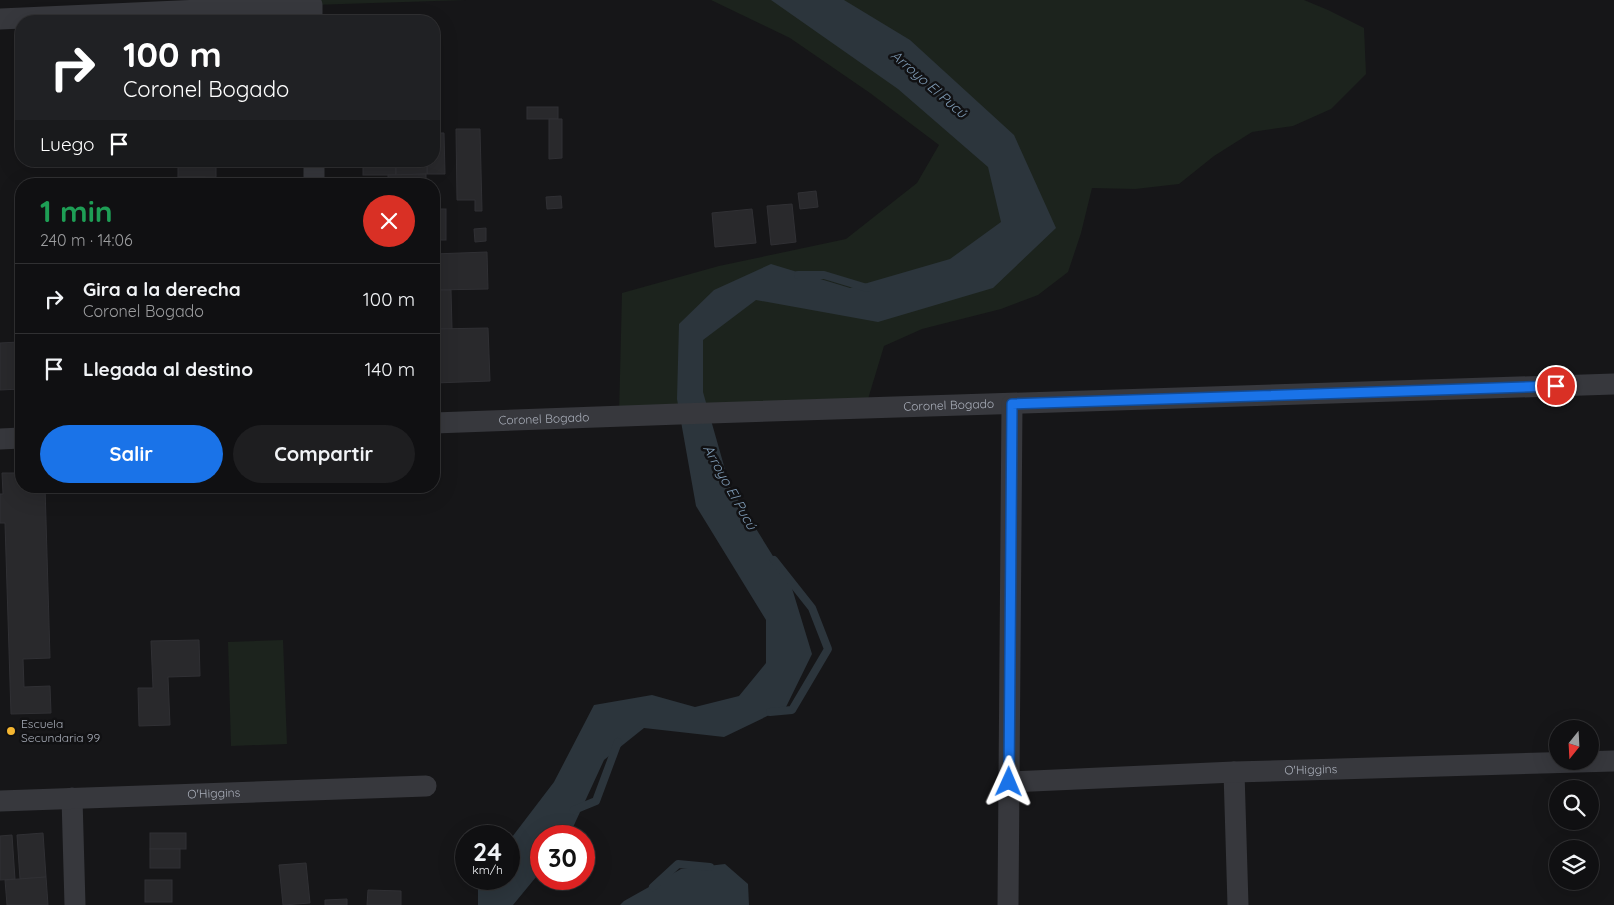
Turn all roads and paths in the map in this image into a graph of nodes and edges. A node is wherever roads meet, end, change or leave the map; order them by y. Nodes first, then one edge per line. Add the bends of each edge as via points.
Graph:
1 (312, 13) edge
2 (208, 15) edge
3 (0, 19) edge
4 (15, 19) edge
5 (1614, 384) edge
6 (1012, 404) junction
7 (440, 423) edge
8 (15, 438) edge
9 (0, 439) edge
10 (1614, 761) edge
11 (1234, 772) junction
12 (1009, 782) junction
13 (426, 786) dead end
14 (72, 798) junction
15 (0, 801) edge
16 (75, 905) edge
17 (1008, 905) edge
18 (1238, 905) edge

1 - 2 street
3 - 4 street
5 - 6 street, Coronel Bogado
6 - 7 street, Coronel Bogado
6 - 12 street
8 - 9 street
10 - 11 street, O'Higgins
11 - 12 street, O'Higgins
11 - 18 street
12 - 17 street
13 - 14 street, O'Higgins
14 - 15 street, O'Higgins
14 - 16 street

